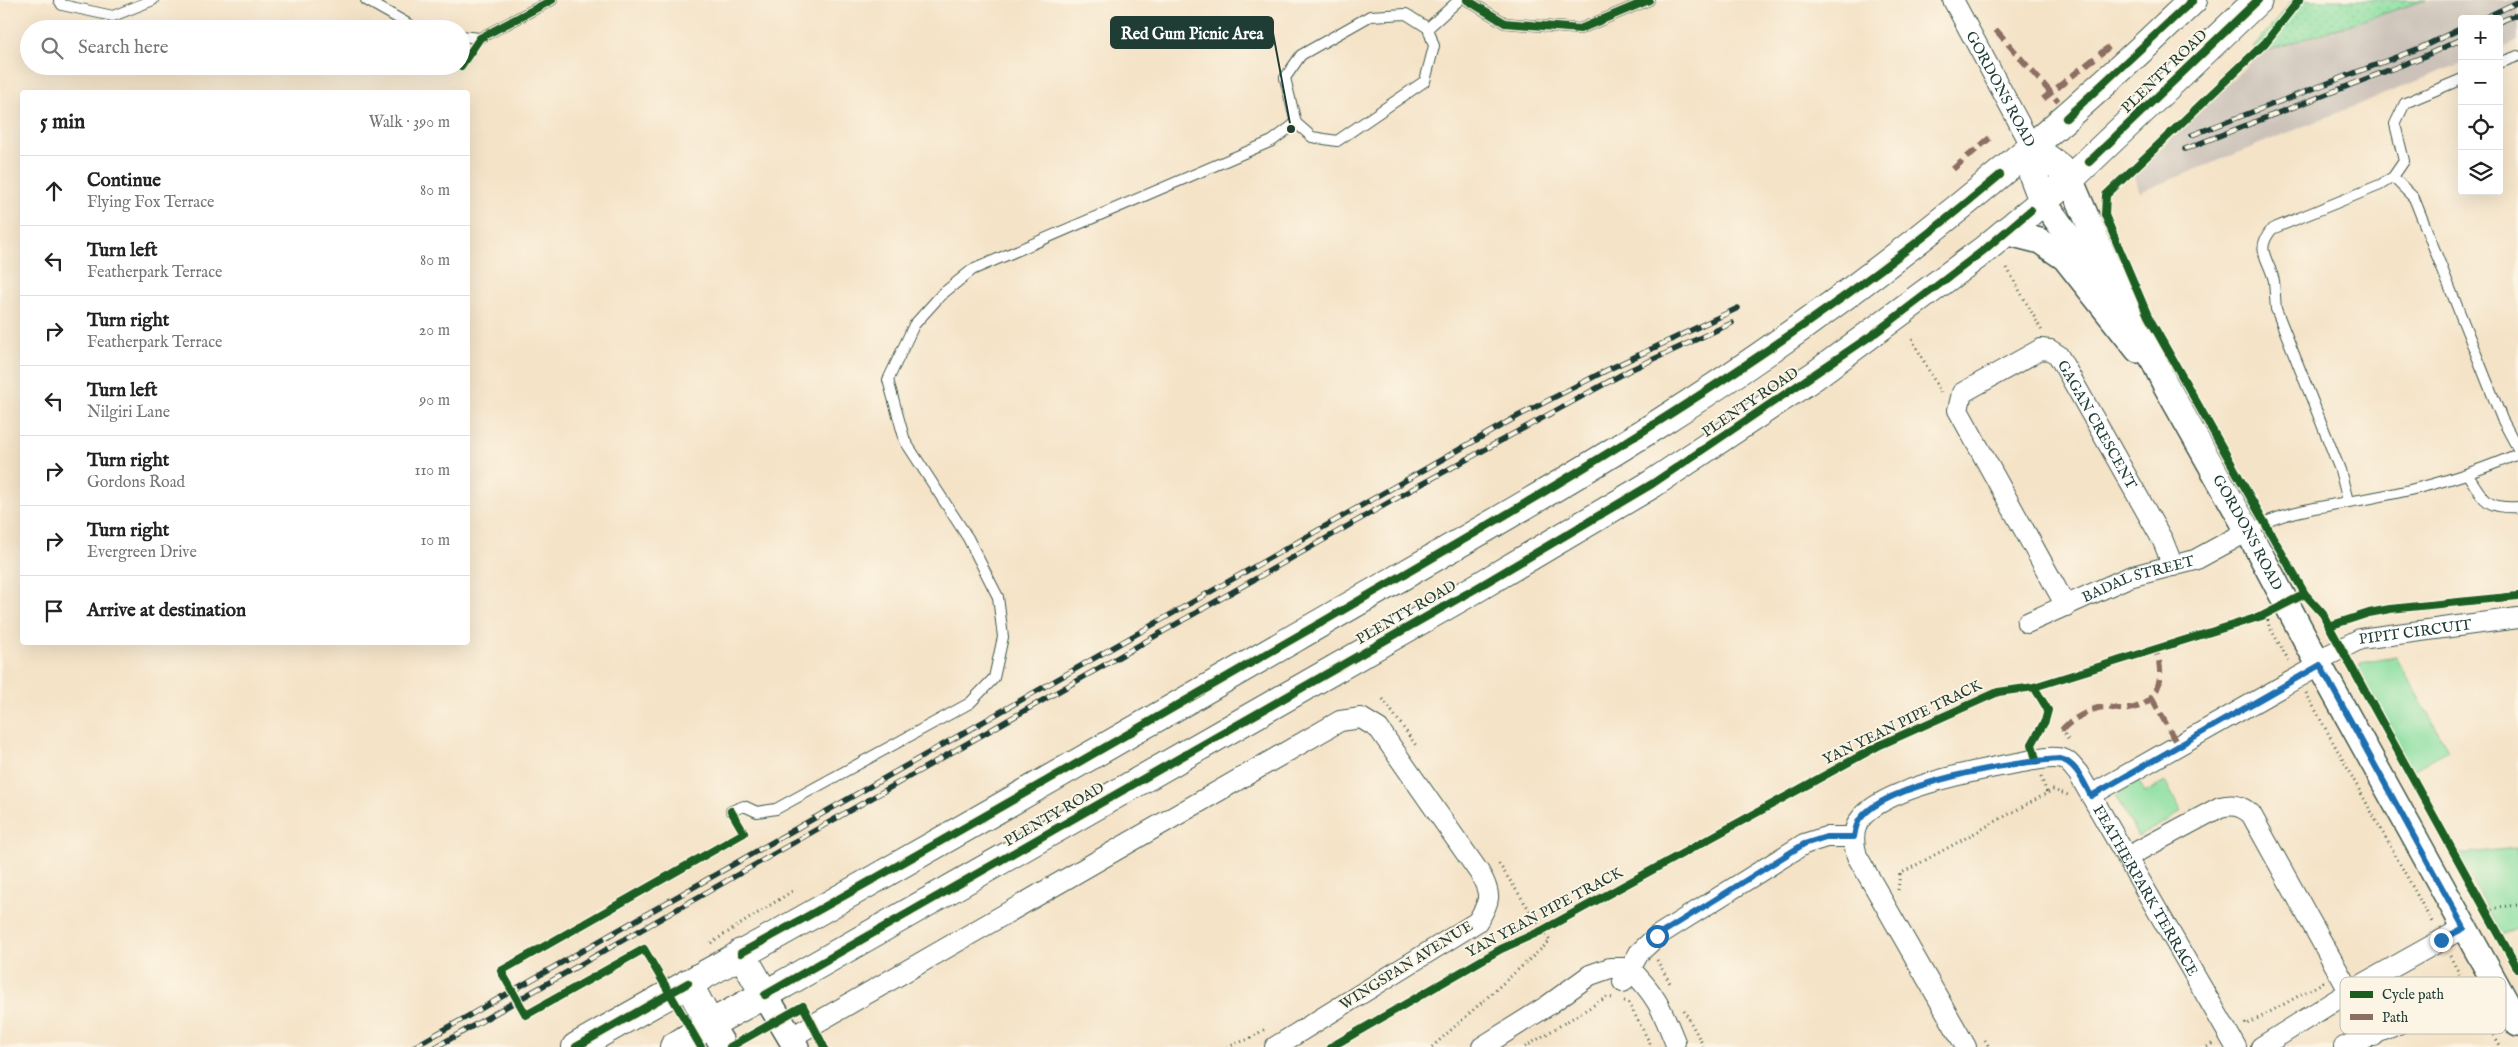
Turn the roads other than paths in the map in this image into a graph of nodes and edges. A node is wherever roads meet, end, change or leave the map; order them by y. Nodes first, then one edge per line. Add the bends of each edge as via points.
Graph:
1 (59, 0) edge
2 (152, 0) edge
3 (366, 0) edge
4 (552, 0) edge
5 (1459, 0) edge
6 (1467, 0) edge
7 (1649, 0) edge
8 (1953, 0) edge
9 (2193, 0) edge
10 (2258, 0) edge
11 (401, 20) edge
12 (1428, 28) junction
13 (470, 37) edge
14 (2518, 56) edge
15 (2503, 62) edge
16 (2458, 81) edge
17 (1296, 123) junction
18 (2032, 147) junction
19 (2393, 177) junction
20 (2070, 179) junction
21 (2043, 201) junction
22 (2005, 232) junction
23 (2158, 375) junction
24 (2518, 449) edge
25 (2518, 454) edge
26 (2468, 475) junction
27 (2348, 501) junction
28 (2518, 507) edge
29 (2248, 531) junction
30 (2173, 566) junction
31 (2066, 606) junction
32 (2518, 618) edge
33 (2027, 623) dead end
34 (2318, 663) junction
35 (2091, 796) junction
36 (731, 811) dead end
37 (1854, 837) junction
38 (2127, 857) junction
39 (2464, 928) junction
40 (741, 953) junction
41 (1626, 975) junction
42 (2340, 977) edge
43 (2376, 977) edge
44 (2491, 977) edge
45 (688, 983) junction
46 (765, 994) junction
47 (2340, 998) edge
48 (2506, 1004) edge
49 (2518, 1024) edge
50 (2379, 1034) edge
51 (717, 1036) edge
52 (2374, 1036) joint
53 (799, 1037) edge
54 (1975, 1043) edge
55 (1677, 1044) edge
56 (576, 1047) edge
57 (674, 1047) edge
58 (1275, 1047) edge
59 (1482, 1047) edge
60 (2236, 1047) edge
61 (2261, 1047) edge
62 (2344, 1047) edge

1 - 2 lane via 62,6 113,16
3 - 11 lane
4 - 13 lane via 480,38
5 - 12 lane
6 - 7 lane via 1505,22 1580,28
8 - 18 street, GORDONS ROAD
9 - 18 highway, PLENTY ROAD via 2085,102
10 - 20 highway, PLENTY ROAD
12 - 17 lane via 1434,46 1425,81 1337,141 1312,137
12 - 17 lane via 1406,14 1370,16 1301,56 1285,78
14 - 15 lane
16 - 19 lane via 2405,102 2395,124 2404,161
17 - 36 lane via 1272,141 972,270 941,295 914,325 888,380 905,441 968,538 998,597 1003,637 994,678 970,703 776,809 757,812 744,806
18 - 20 highway, GORDONS ROAD
18 - 21 highway via 2033,175
18 - 40 highway, PLENTY ROAD via 1964,205 1835,303 1654,426 1292,639 834,903
19 - 24 lane via 2414,198 2502,420
19 - 27 lane via 2272,230 2264,239 2262,250 2274,280 2276,309 2340,470
20 - 21 highway, PLENTY ROAD
20 - 23 street, GORDONS ROAD
21 - 22 highway, PLENTY ROAD
21 - 23 street, GORDONS ROAD
22 - 23 street via 2040,241 2065,258
22 - 46 highway, PLENTY ROAD via 1852,349 1652,484 1475,589
23 - 29 street, GORDONS ROAD
25 - 26 lane
26 - 27 lane via 2376,498
26 - 28 lane via 2484,501 2494,507
27 - 29 lane via 2278,516
29 - 30 street, BADAL STREET via 2195,560
29 - 34 street, GORDONS ROAD
30 - 31 street, BADAL STREET via 2129,577
30 - 31 street, GAGAN CRESCENT via 2163,541 2058,355 2041,349 1962,393 1958,410
31 - 33 street, BADAL STREET
32 - 34 street, PIPIT CIRCUIT via 2360,639
34 - 35 street, PIPIT CIRCUIT
34 - 39 street, GORDONS ROAD
35 - 37 street, FEATHERPARK TERRACE via 2066,760 2036,760 1987,768 1928,784 1880,804 1860,818
35 - 38 street, FEATHERPARK TERRACE
37 - 41 street via 1826,837 1804,844 1657,936 1639,953
37 - 54 street via 1857,856
38 - 42 street via 2220,807 2229,804 2244,808 2251,814
38 - 60 street, FEATHERPARK TERRACE
39 - 43 street
39 - 44 street, GORDONS ROAD
40 - 45 highway, PLENTY ROAD
40 - 46 highway
41 - 55 street via 1647,985 1660,1004
41 - 59 street via 1610,968 1590,974
45 - 51 highway
45 - 56 highway, PLENTY ROAD
46 - 51 highway, PLENTY ROAD
46 - 53 street
47 - 61 street
48 - 49 street, GORDONS ROAD
50 - 52 street
51 - 57 highway, PLENTY ROAD
52 - 62 street
53 - 58 street, WINGSPAN AVENUE via 1340,721 1361,718 1378,729 1479,872 1488,887 1488,904 1477,922

